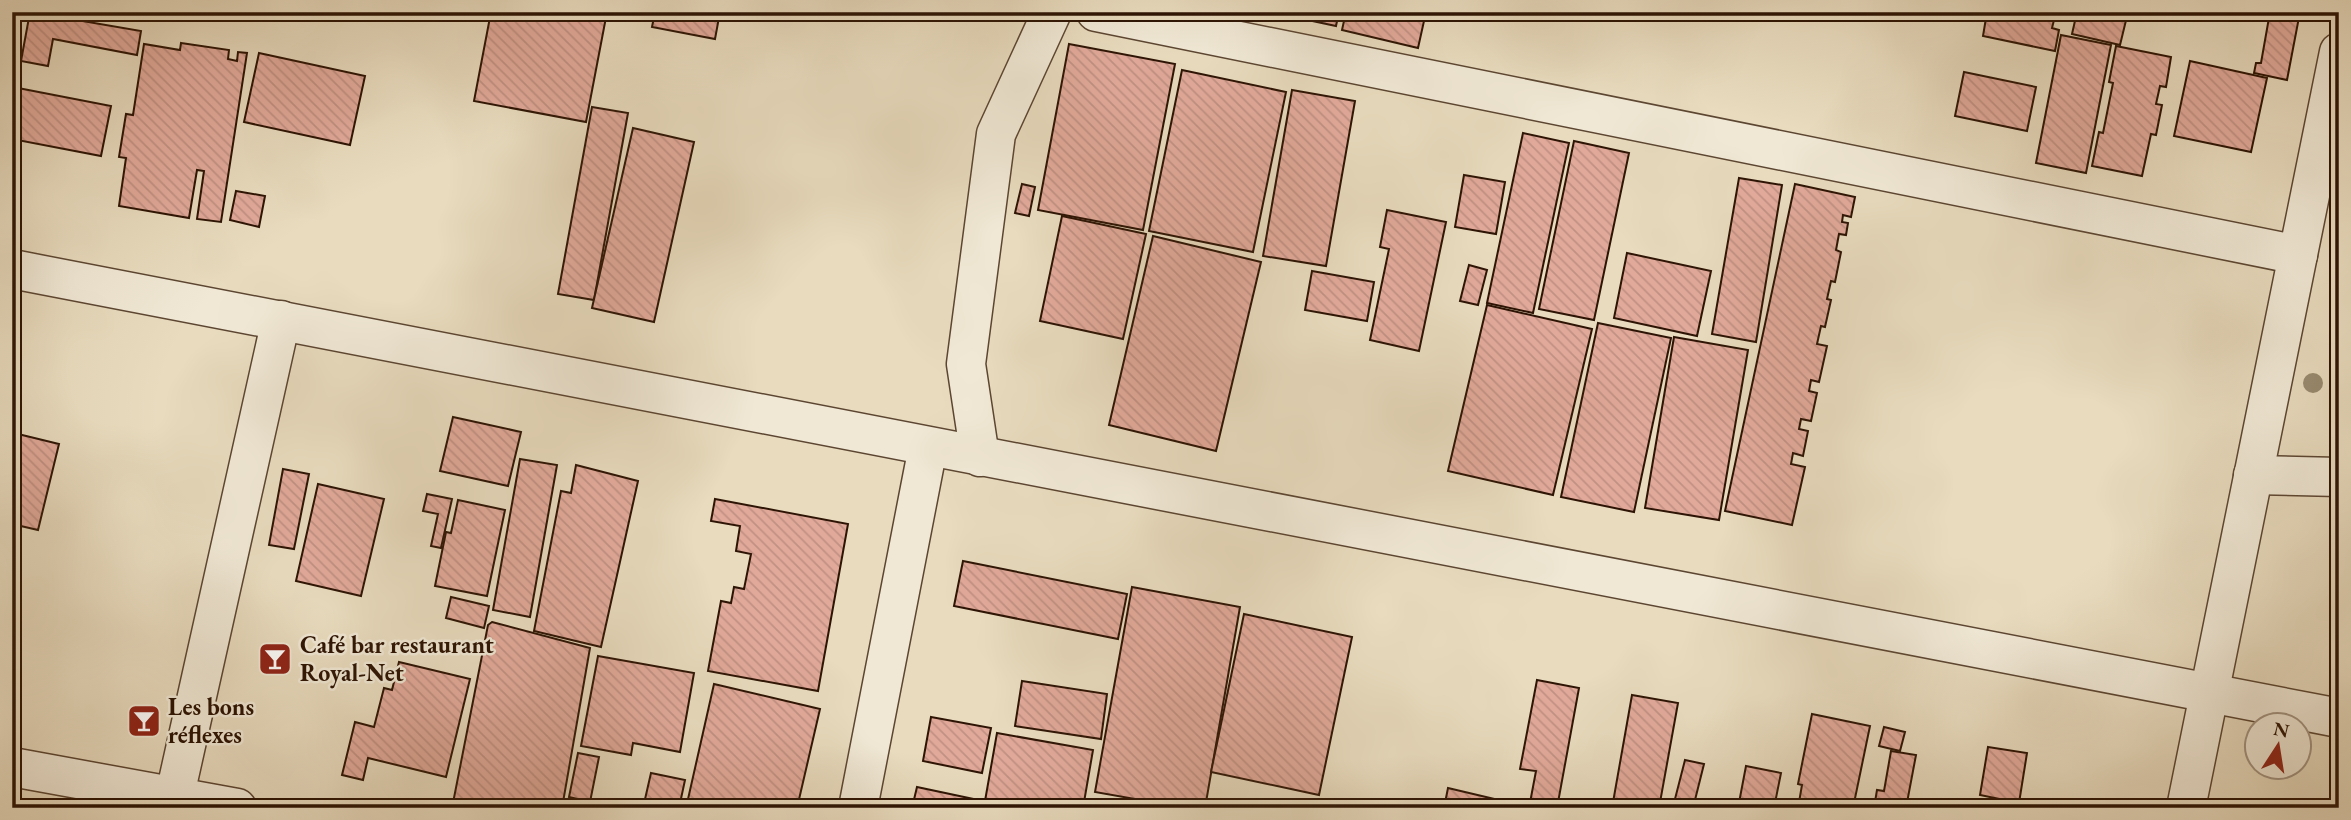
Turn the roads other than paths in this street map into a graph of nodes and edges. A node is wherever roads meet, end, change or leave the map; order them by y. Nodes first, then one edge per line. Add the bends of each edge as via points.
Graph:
1 (1052, 12) edge
2 (1096, 12) edge
3 (2339, 52) edge
4 (2298, 255) junction
5 (12, 269) edge
6 (281, 320) junction
7 (928, 447) junction
8 (980, 457) junction
9 (2253, 475) junction
10 (2339, 477) edge
11 (2209, 693) junction
12 (2339, 718) edge
13 (12, 768) edge
14 (174, 802) edge
15 (237, 808) edge
16 (858, 808) edge
17 (2186, 808) edge

1 - 8 street via 996,134 965,364
2 - 4 street
3 - 4 street
4 - 9 street
5 - 6 street
6 - 7 street
6 - 14 street
7 - 8 street
7 - 16 street
8 - 11 street
9 - 10 street
9 - 11 street
11 - 12 street
11 - 17 street
13 - 14 street
14 - 15 street

